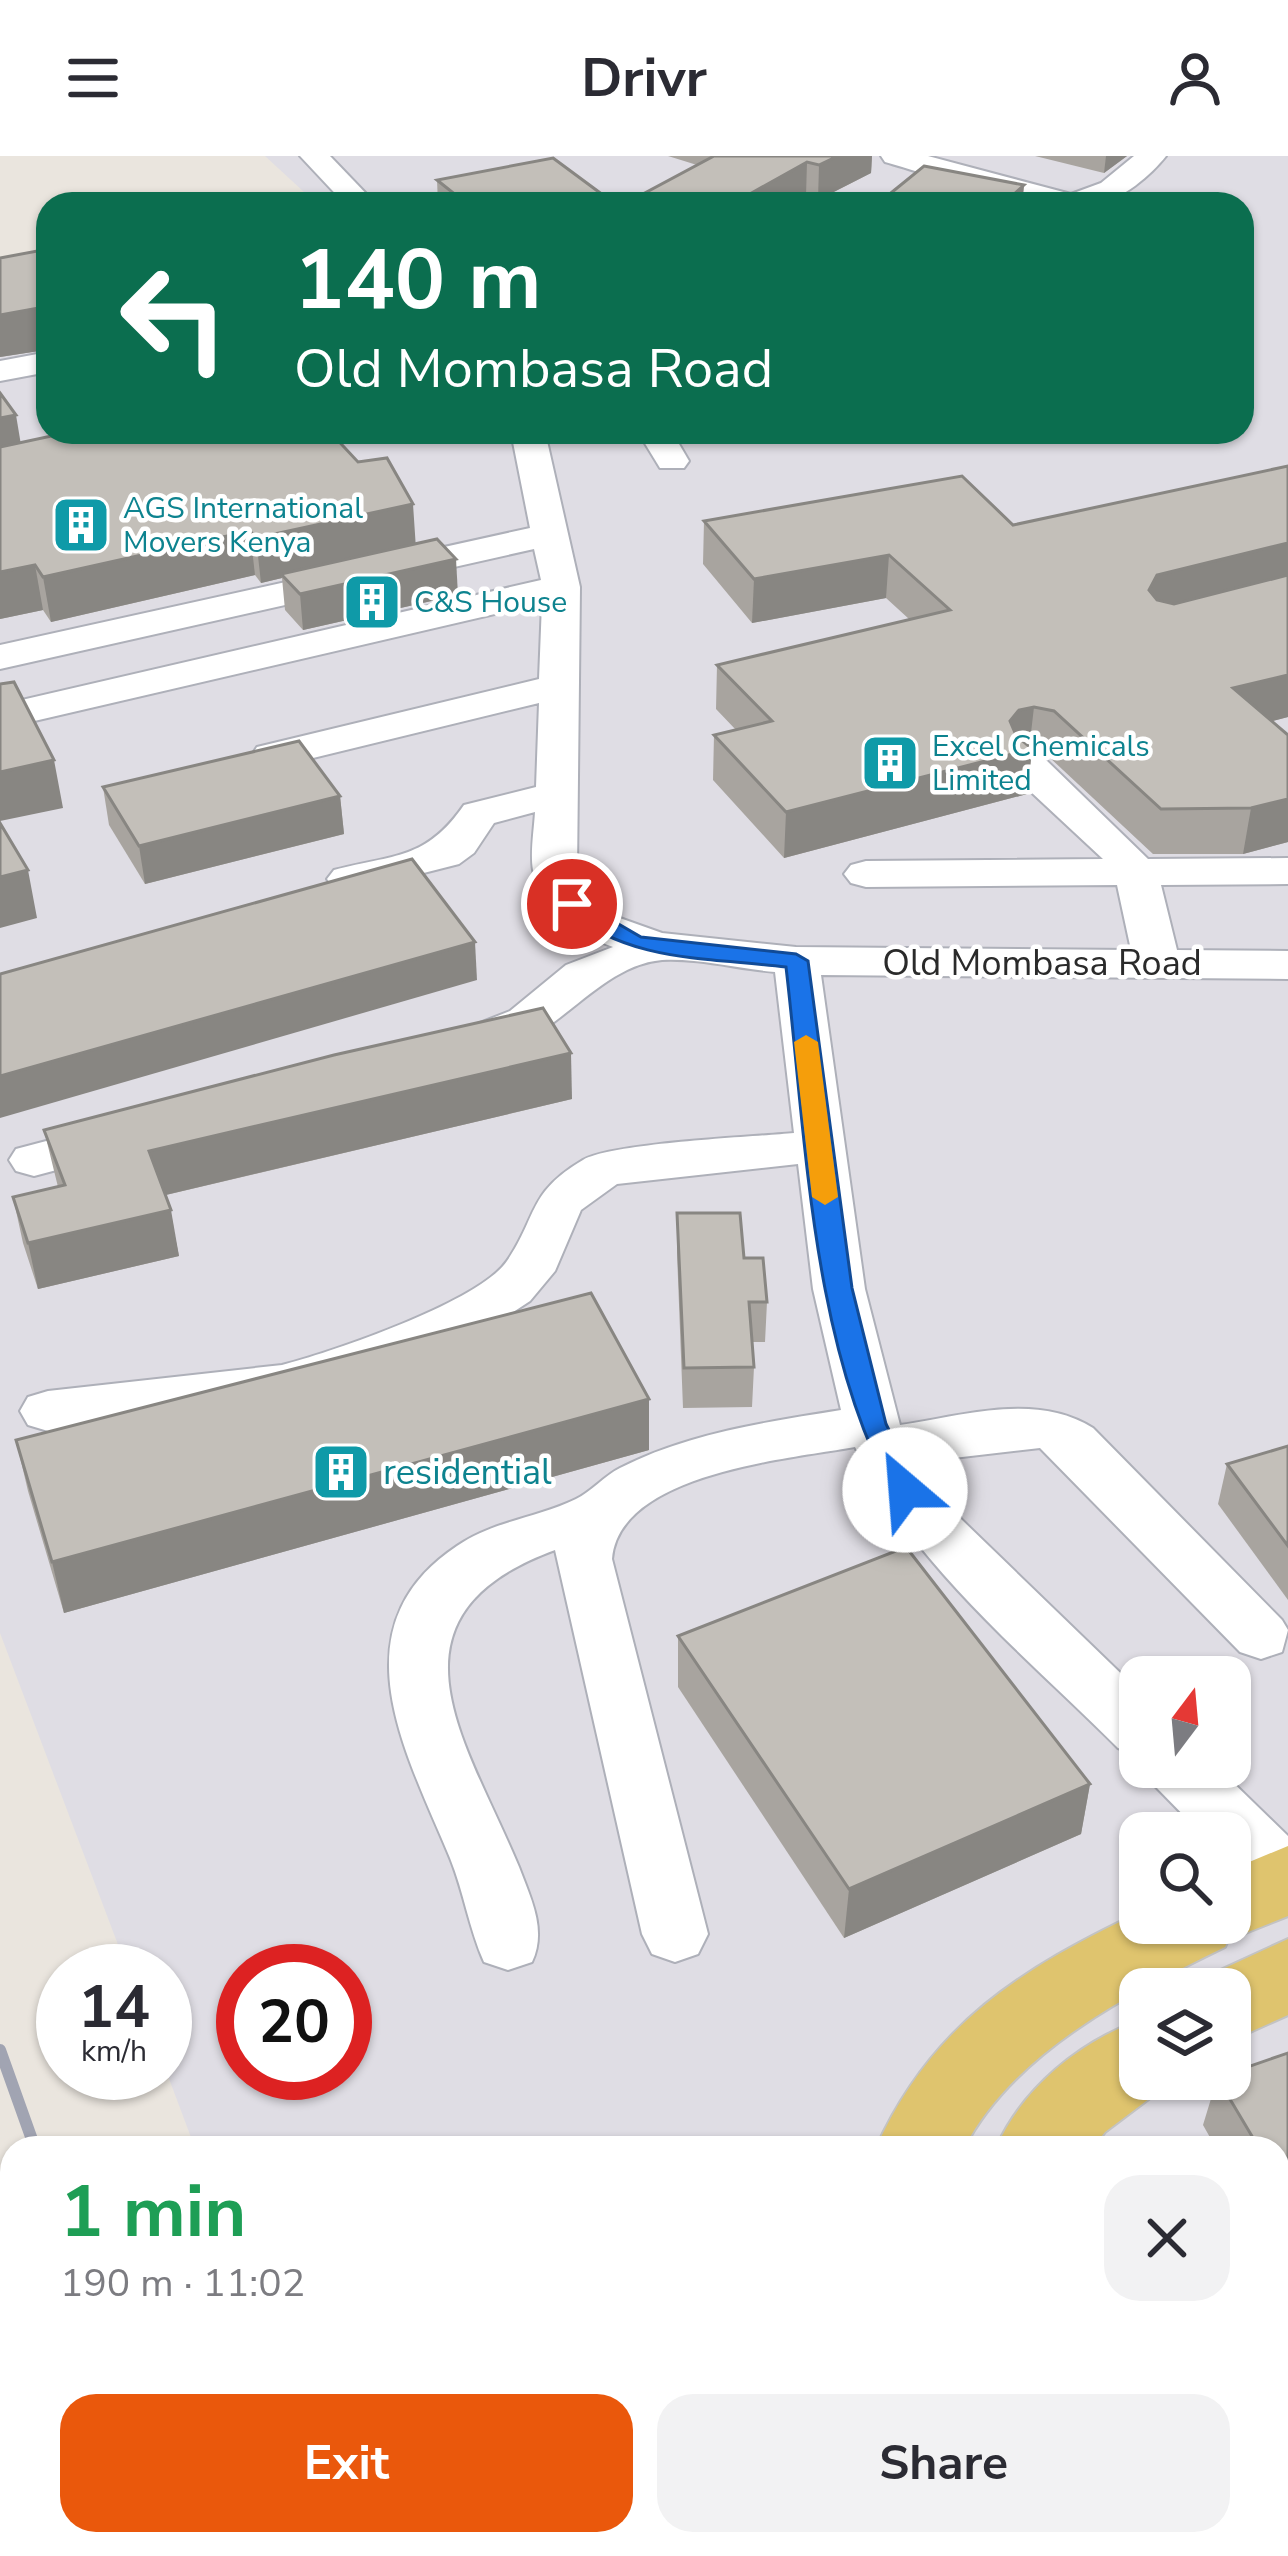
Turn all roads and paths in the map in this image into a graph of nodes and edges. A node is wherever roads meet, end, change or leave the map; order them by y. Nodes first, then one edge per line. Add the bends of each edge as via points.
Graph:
1 (314, 156) edge
2 (895, 156) edge
3 (996, 156) edge
4 (1152, 156) edge
5 (349, 192) edge
6 (1029, 192) edge
7 (1043, 192) edge
8 (1103, 192) edge
9 (36, 363) edge
10 (4, 365) edge
11 (531, 444) edge
12 (551, 534) junction
13 (561, 586) junction
14 (0, 657) edge
15 (559, 686) junction
16 (0, 717) edge
17 (272, 756) edge
18 (1030, 768) edge
19 (557, 794) junction
20 (1136, 872) junction
21 (1288, 872) edge
22 (866, 874) dead end
23 (349, 879) edge
24 (655, 946) junction
25 (796, 961) junction
26 (1156, 964) junction
27 (1288, 965) edge
28 (442, 1054) edge
29 (170, 1124) edge
30 (818, 1145) junction
31 (34, 1160) dead end
32 (48, 1411) dead end
33 (878, 1436) junction
34 (602, 1512) junction
35 (1261, 1636) dead end
36 (1119, 1710) edge
37 (1198, 1788) edge
38 (1288, 1879) edge
39 (1251, 1897) edge
40 (675, 1934) dead end
41 (508, 1942) dead end
42 (1158, 1944) edge
43 (1288, 1974) edge
44 (1251, 1994) edge
45 (1119, 2072) edge
46 (926, 2136) edge
47 (1050, 2136) edge

1 - 5 lane
2 - 6 lane
3 - 7 lane via 1060,171
4 - 8 lane
9 - 10 lane
11 - 12 lane, Old Mombasa Road
12 - 13 lane, Old Mombasa Road
12 - 14 lane
13 - 15 lane, Old Mombasa Road
13 - 16 lane
15 - 17 lane
15 - 19 lane, Old Mombasa Road
18 - 20 lane
19 - 23 lane via 478,814 444,855
19 - 24 lane, Old Mombasa Road via 555,872 572,904 601,927
20 - 21 lane
20 - 22 lane
20 - 26 lane
24 - 25 lane, Old Mombasa Road
24 - 28 lane via 582,975 527,1021
25 - 26 lane, Old Mombasa Road
25 - 30 lane
26 - 27 lane, Old Mombasa Road
29 - 31 lane
30 - 32 lane via 604,1169 560,1201 529,1271 511,1288 473,1313 327,1372
30 - 33 lane via 838,1288
33 - 34 lane via 694,1461 649,1476
33 - 35 lane via 1053,1429
33 - 36 lane via 905,1490 941,1534
34 - 40 lane via 588,1530 583,1558
34 - 41 lane via 478,1560 434,1606 417,1646 433,1751 497,1897
37 - 38 lane
38 - 39 main road
42 - 46 main road via 1010,2036 946,2100
43 - 44 main road
45 - 47 main road via 1075,2104

